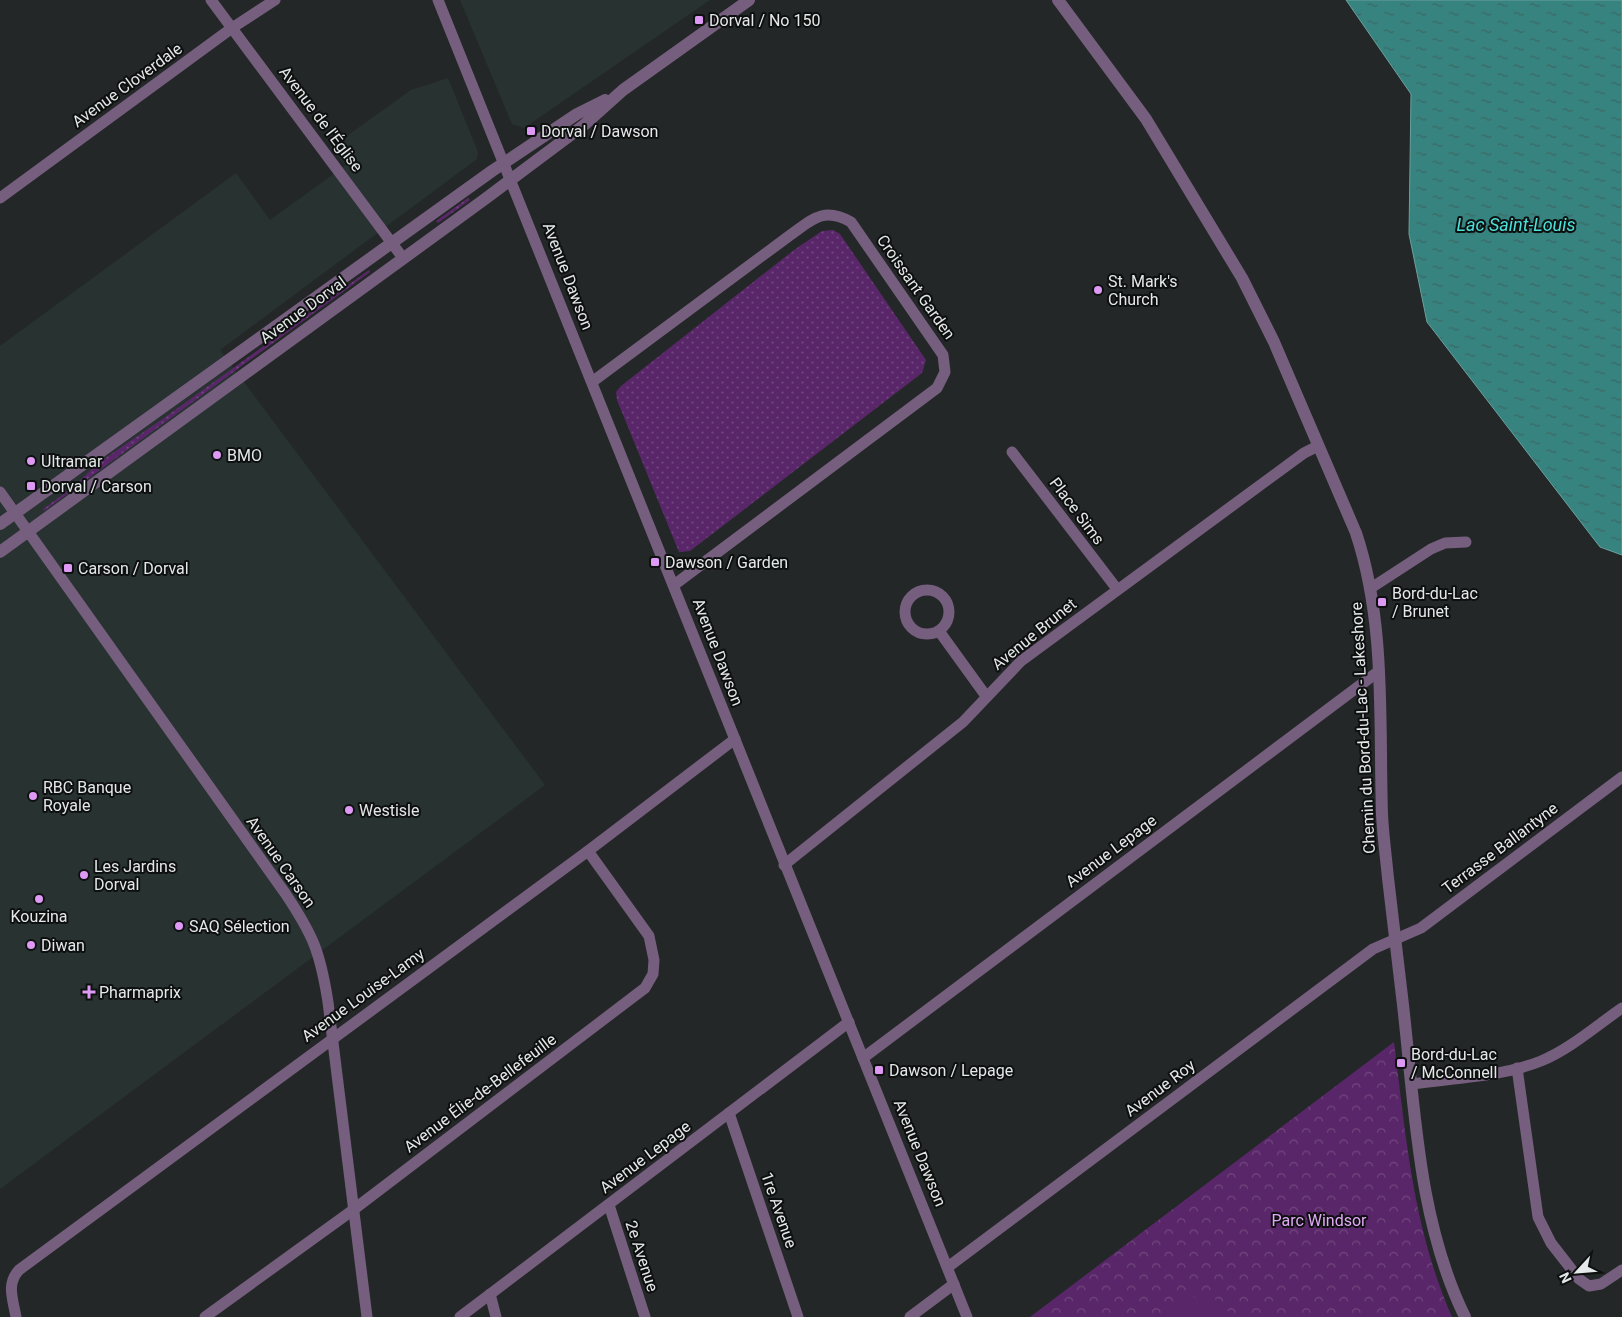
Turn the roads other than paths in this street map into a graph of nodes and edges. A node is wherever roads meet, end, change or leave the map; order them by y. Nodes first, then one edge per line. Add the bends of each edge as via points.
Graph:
1 (211, 0) edge
2 (275, 0) edge
3 (438, 0) edge
4 (749, 0) edge
5 (1058, 0) edge
6 (232, 28) junction
7 (622, 90) junction
8 (505, 162) junction
9 (512, 179) junction
10 (0, 198) edge
11 (392, 242) junction
12 (403, 258) junction
13 (592, 382) junction
14 (1318, 446) junction
15 (1012, 452) dead end
16 (0, 492) edge
17 (14, 513) junction
18 (0, 524) edge
19 (27, 532) junction
20 (1466, 542) dead end
21 (0, 552) edge
22 (674, 585) junction
23 (1371, 588) junction
24 (1117, 590) junction
25 (939, 631) junction
26 (1379, 671) junction
27 (986, 696) junction
28 (735, 739) junction
29 (1622, 777) edge
30 (588, 851) junction
31 (784, 865) junction
32 (1395, 939) junction
33 (1622, 1008) edge
34 (849, 1022) junction
35 (332, 1038) junction
36 (863, 1058) junction
37 (1517, 1068) junction
38 (1412, 1084) junction
39 (729, 1113) junction
40 (609, 1205) junction
41 (352, 1210) junction
42 (948, 1267) junction
43 (1622, 1270) edge
44 (954, 1284) junction
45 (490, 1294) junction
46 (16, 1317) edge
47 (206, 1317) edge
48 (367, 1317) edge
49 (460, 1317) edge
50 (496, 1317) edge
51 (645, 1317) edge
52 (798, 1317) edge
53 (910, 1317) edge
54 (967, 1317) edge
55 (1465, 1317) edge

1 - 6 street, Avenue de l'Église
2 - 6 street, Avenue Cloverdale
3 - 8 street, Avenue Dawson
4 - 7 street, Avenue Dorval
5 - 14 street, Chemin du Bord-du-Lac - Lakeshore via 1146,119 1226,249 1274,342
6 - 10 street, Avenue Cloverdale
6 - 11 street, Avenue de l'Église
7 - 8 street, Avenue Dorval via 577,114
7 - 9 street, Avenue Dorval via 584,125
8 - 9 street, Avenue Dawson
8 - 11 street, Avenue Dorval
9 - 12 street, Avenue Dorval
9 - 13 street, Avenue Dawson
11 - 12 street, Avenue de l'Église
11 - 17 street, Avenue Dorval
12 - 19 street, Avenue Dorval
13 - 22 street, Avenue Dawson
13 - 22 street, Croissant Garden via 789,236 826,214 838,214 851,222 943,355 945,372 937,388
14 - 23 street, Chemin du Bord-du-Lac - Lakeshore via 1356,533
14 - 24 street, Avenue Brunet
15 - 24 street, Place Sims
16 - 17 street, Avenue Carson
17 - 18 street, Avenue Dorval
17 - 19 street, Avenue Carson
19 - 21 street, Avenue Dorval
19 - 35 street, Avenue Carson via 309,929 322,965
20 - 23 street via 1445,543 1431,548
22 - 28 street, Avenue Dawson
23 - 26 street, Chemin du Bord-du-Lac - Lakeshore
24 - 27 street, Avenue Brunet via 1021,661
25 - 25 street via 924,635 906,622 905,607 913,594 927,590 940,594 945,600 948,620
25 - 27 street
26 - 32 street, Chemin du Bord-du-Lac - Lakeshore via 1382,817
26 - 36 street, Avenue Lepage
27 - 31 street, Avenue Brunet via 963,722
28 - 30 street, Avenue Louise-Lamy
28 - 31 street, Avenue Dawson
29 - 32 street, Terrasse Ballantyne via 1421,928
30 - 35 street, Avenue Louise-Lamy
30 - 41 street, Avenue Élie-de-Bellefeuille via 649,936 653,974 645,988
31 - 34 street, Avenue Dawson
32 - 38 street, Chemin du Bord-du-Lac - Lakeshore
32 - 42 street, Avenue Roy via 1372,948
33 - 37 street via 1564,1049
34 - 36 street, Avenue Dawson
34 - 39 street, Avenue Lepage
35 - 41 street, Avenue Carson
35 - 46 street, Avenue Louise-Lamy via 19,1270 10,1288
36 - 42 street, Avenue Dawson
37 - 38 street
37 - 43 street via 1538,1217 1551,1243 1579,1279 1589,1286 1601,1284
38 - 55 street, Chemin du Bord-du-Lac - Lakeshore via 1428,1204 1446,1273
39 - 40 street, Avenue Lepage
39 - 52 street, 1re Avenue
40 - 45 street, Avenue Lepage
40 - 51 street, 2e Avenue
41 - 47 street, Avenue Élie-de-Bellefeuille
41 - 48 street, Avenue Carson
42 - 44 street, Avenue Dawson
44 - 53 street
44 - 54 street, Avenue Dawson
45 - 49 street, Avenue Lepage
45 - 50 street

